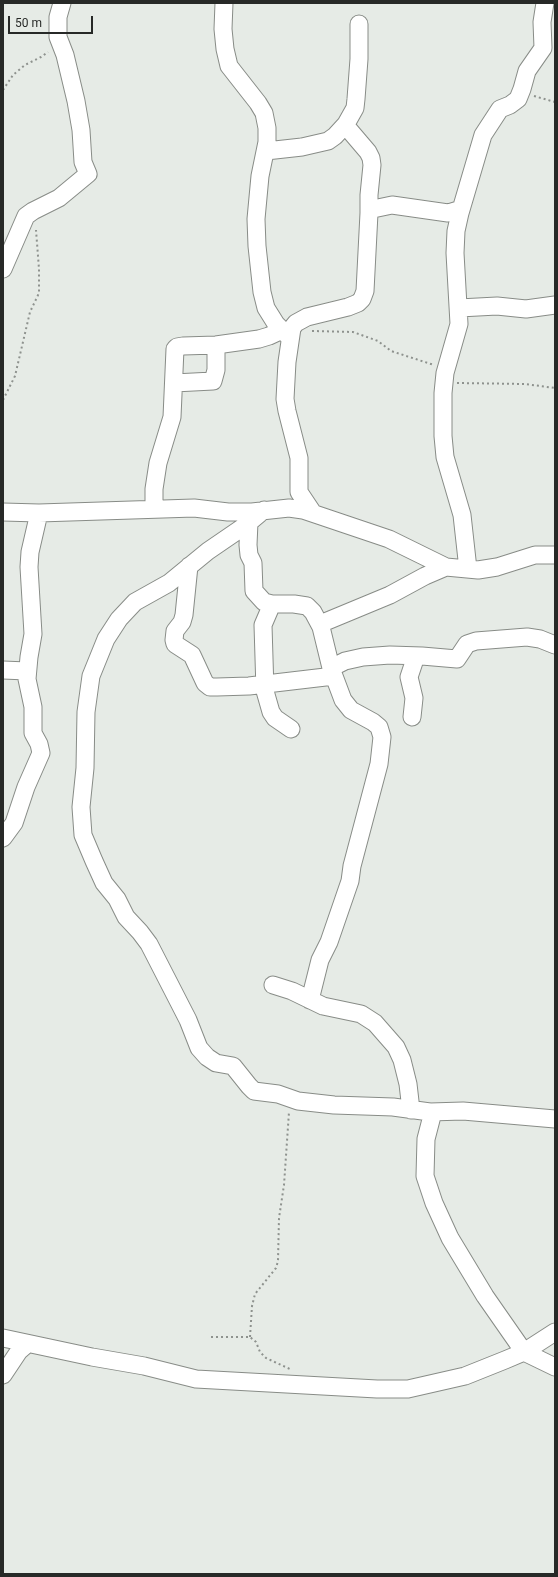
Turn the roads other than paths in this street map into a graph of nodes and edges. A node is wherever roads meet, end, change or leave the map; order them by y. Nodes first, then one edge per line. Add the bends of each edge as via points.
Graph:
1 (62, 3) edge
2 (224, 3) edge
3 (545, 3) edge
4 (359, 24) dead end
5 (345, 125) junction
6 (266, 151) junction
7 (461, 209) junction
8 (370, 213) junction
9 (3, 269) edge
10 (555, 305) edge
11 (459, 308) junction
12 (287, 332) junction
13 (216, 344) junction
14 (174, 383) junction
15 (298, 482) junction
16 (154, 508) junction
17 (267, 510) junction
18 (3, 512) edge
19 (39, 513) junction
20 (313, 513) junction
21 (249, 522) junction
22 (555, 555) edge
23 (189, 566) junction
24 (446, 567) junction
25 (468, 570) junction
26 (272, 604) junction
27 (320, 624) junction
28 (555, 645) edge
29 (416, 656) junction
30 (3, 670) edge
31 (27, 671) junction
32 (332, 672) junction
33 (264, 684) junction
34 (412, 718) dead end
35 (291, 729) dead end
36 (3, 838) edge
37 (273, 985) dead end
38 (310, 1000) junction
39 (411, 1110) junction
40 (433, 1112) junction
41 (555, 1119) edge
42 (555, 1332) edge
43 (3, 1338) edge
44 (27, 1344) junction
45 (524, 1352) junction
46 (555, 1367) edge
47 (3, 1375) edge

1 - 9 street via 58,17 58,36 77,105 83,162 88,174 58,198 26,216
2 - 6 street via 223,29 229,66 252,94 264,114
3 - 7 street via 542,22 543,48 527,71 521,94 514,102 500,109 483,135
4 - 5 street via 355,108
5 - 6 street via 328,141
5 - 8 street via 371,158 368,195
6 - 12 street via 258,197 257,246 262,292 266,308
7 - 8 street via 448,213 392,205 377,208
7 - 11 street via 455,253
8 - 12 street via 365,291 362,299 348,307 307,317
10 - 11 street via 526,309 496,306
11 - 25 street via 459,324 445,374 443,420 445,457 462,515
12 - 13 street via 259,339
12 - 15 street via 286,399 299,458
13 - 14 street via 177,347 174,352
13 - 14 street via 216,370 213,381
14 - 16 street via 172,417 158,463
15 - 17 street
15 - 20 street via 299,492
16 - 17 street via 194,508 228,512
16 - 19 street
17 - 20 street via 289,508
17 - 21 street
18 - 19 street
19 - 31 street via 30,552 33,634
20 - 24 street via 389,539
21 - 23 street
21 - 26 street via 248,545 253,563 254,591 264,602
22 - 25 street via 535,555 497,567
23 - 33 street via 184,615 175,631 175,644 192,655 202,678 210,686
23 - 39 street via 169,582 134,602 116,624 98,655 91,676 86,712 81,807 83,835 104,883 118,899 126,917 149,944 185,1014 199,1048 207,1057 216,1063 233,1066 254,1091 278,1094 288,1099
24 - 25 street
24 - 27 street via 390,595
26 - 27 street via 307,606
26 - 33 street via 263,625
27 - 32 street
28 - 29 street via 527,637 472,642 467,644 457,659
29 - 32 street via 390,655 345,661
29 - 34 street via 409,677 414,692
30 - 31 street
31 - 36 street via 33,733 41,753 16,819
32 - 33 street
32 - 38 street via 343,700 351,710 379,727 382,737 379,764 350,881 320,960
33 - 35 street via 271,712
37 - 38 street
38 - 39 street via 323,1006 361,1014 388,1035 402,1060
39 - 40 street
40 - 41 street via 463,1111
40 - 45 street via 426,1139 425,1176 434,1203 466,1266
42 - 45 street
43 - 44 street
44 - 45 street via 144,1366 196,1379 377,1389 408,1389 465,1376
44 - 47 street via 19,1351
45 - 46 street

